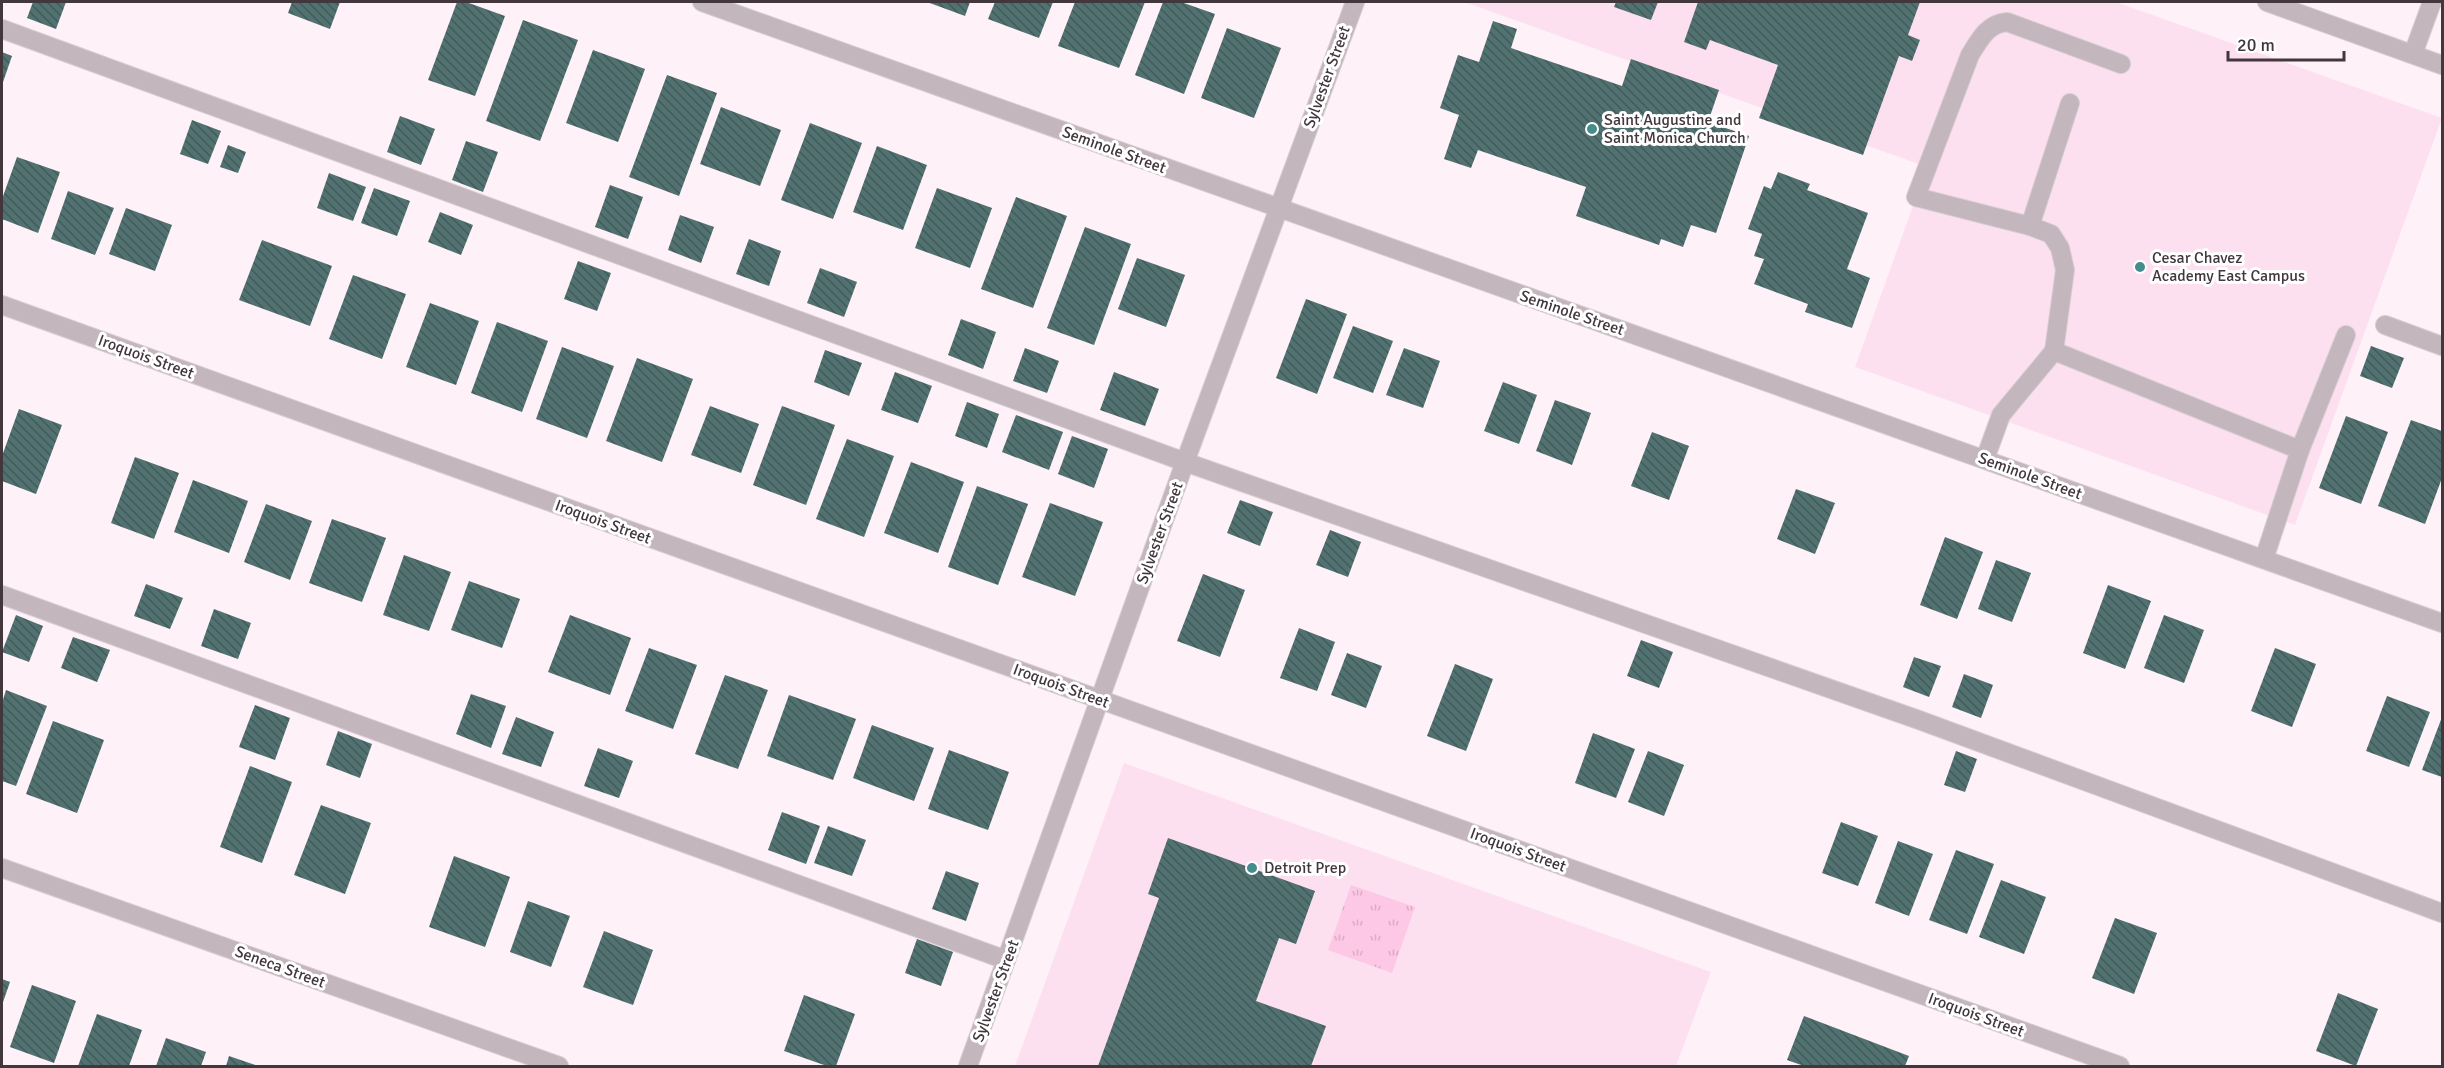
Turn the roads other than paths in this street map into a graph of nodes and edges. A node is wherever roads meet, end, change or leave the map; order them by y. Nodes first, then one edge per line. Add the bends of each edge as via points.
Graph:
1 (702, 2) edge
2 (1355, 2) edge
3 (2267, 2) edge
4 (2432, 2) edge
5 (2, 28) edge
6 (2413, 54) junction
7 (2121, 64) dead end
8 (2442, 64) edge
9 (2070, 104) dead end
10 (1280, 210) junction
11 (2030, 226) junction
12 (2, 305) edge
13 (2385, 325) dead end
14 (2346, 335) dead end
15 (2442, 346) edge
16 (2054, 351) junction
17 (2300, 450) junction
18 (1984, 459) junction
19 (1185, 462) junction
20 (2264, 559) junction
21 (2, 594) edge
22 (2442, 623) edge
23 (1100, 700) junction
24 (2, 868) edge
25 (2442, 913) edge
26 (1006, 960) junction
27 (559, 1066) edge
28 (968, 1066) edge
29 (2120, 1066) edge

1 - 10 street, Seminole Street
2 - 10 street, Sylvester Street
3 - 6 street
4 - 6 street
5 - 19 street
6 - 8 street
7 - 11 street via 2007,22 1995,23 1981,36 1970,55 1916,197
9 - 11 street
10 - 18 street, Seminole Street
10 - 19 street, Sylvester Street
11 - 16 street via 2051,234 2060,248 2065,270
12 - 23 street, Iroquois Street
13 - 15 street
14 - 17 street
16 - 17 street
16 - 18 street via 2001,415
17 - 20 street
18 - 20 street, Seminole Street
19 - 23 street, Sylvester Street
19 - 25 street via 1919,720
20 - 22 street, Seminole Street
21 - 26 street
23 - 26 street, Sylvester Street
23 - 29 street, Iroquois Street
24 - 27 street, Seneca Street
26 - 28 street, Sylvester Street

